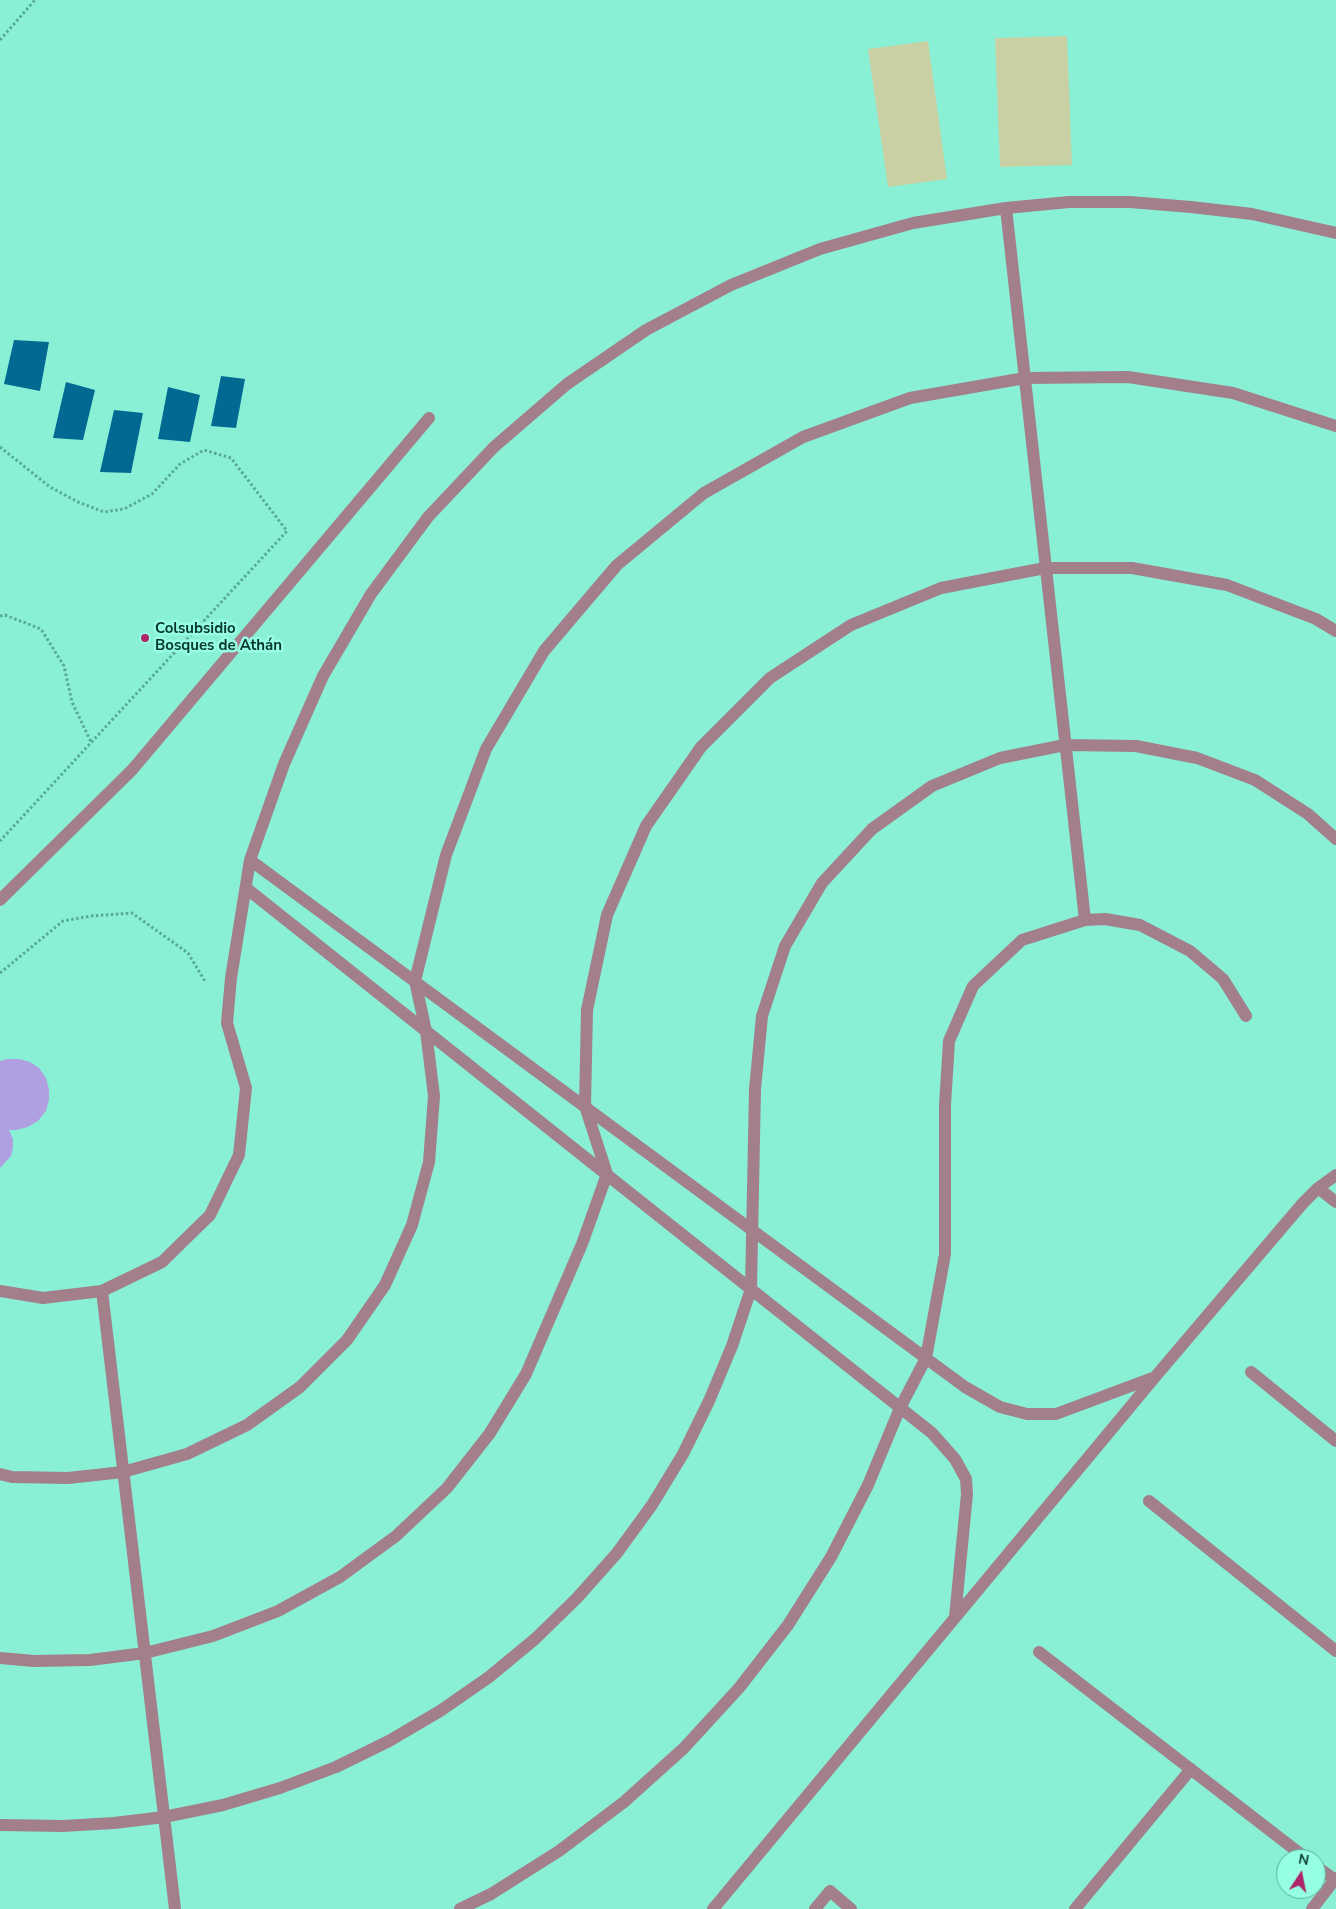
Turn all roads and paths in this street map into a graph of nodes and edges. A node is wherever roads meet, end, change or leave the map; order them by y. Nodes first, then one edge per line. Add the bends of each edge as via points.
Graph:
1 (35, 0) edge
2 (0, 40) edge
3 (1006, 208) junction
4 (1336, 233) edge
5 (1025, 378) junction
6 (428, 418) dead end
7 (1336, 426) edge
8 (0, 447) edge
9 (1045, 568) junction
10 (0, 616) edge
11 (1336, 631) edge
12 (91, 742) junction
13 (1065, 745) junction
14 (1336, 839) edge
15 (0, 841) edge
16 (250, 860) junction
17 (246, 888) junction
18 (0, 900) edge
19 (1085, 920) junction
20 (0, 973) edge
21 (415, 981) junction
22 (208, 986) dead end
23 (1246, 1016) dead end
24 (426, 1031) junction
25 (584, 1106) junction
26 (607, 1174) junction
27 (1336, 1174) edge
28 (1318, 1188) junction
29 (1336, 1202) edge
30 (752, 1230) junction
31 (751, 1289) junction
32 (0, 1291) edge
33 (102, 1291) junction
34 (926, 1358) junction
35 (1251, 1372) dead end
36 (1155, 1377) junction
37 (900, 1408) junction
38 (1336, 1441) edge
39 (123, 1472) junction
40 (0, 1474) edge
41 (1149, 1501) dead end
42 (955, 1617) junction
43 (1336, 1651) edge
44 (1038, 1652) dead end
45 (145, 1653) junction
46 (0, 1658) edge
47 (1191, 1770) junction
48 (164, 1817) junction
49 (0, 1825) edge
50 (1295, 1849) edge
51 (1335, 1879) edge
52 (175, 1909) edge
53 (460, 1909) edge
54 (713, 1909) edge
55 (815, 1909) edge
56 (851, 1909) edge
57 (1075, 1909) edge
58 (1312, 1909) edge

1 - 2 path
3 - 4 street via 1069,202 1130,202 1252,214
3 - 5 street
3 - 16 street via 913,223 820,249 731,285 622,346 567,384 494,446 428,517 366,602 323,676 284,764
5 - 7 street via 1128,377 1224,391
5 - 9 street
5 - 21 street via 910,398 803,437 704,493 617,565 544,651 486,749 446,855
6 - 18 street via 132,770
8 - 12 path via 50,487 104,512 124,509 152,494 180,464 204,450 231,458 286,531
9 - 11 street via 1132,568 1227,585 1316,619
9 - 13 street
9 - 25 street via 941,588 851,625 770,678 701,747 646,826 607,915 587,1010
10 - 12 path via 41,629 64,666 72,702
12 - 15 path
13 - 14 street via 1136,746 1197,758 1255,780 1308,814
13 - 19 street
13 - 30 street via 1000,758 932,786 872,829 822,883 785,946 762,1016 755,1089
16 - 17 street
16 - 21 street
17 - 24 street
17 - 33 street via 232,968 227,1023 246,1088 239,1155 210,1215 162,1262
19 - 23 street via 1105,919 1140,926 1190,952 1223,979
19 - 34 street via 1022,940 973,986 949,1041 945,1105 945,1254
20 - 22 path via 63,921 132,913 188,953
21 - 24 street
21 - 25 street
24 - 26 street
24 - 39 street via 434,1096 429,1162 412,1225 388,1277 347,1340 300,1387 247,1425 187,1454
25 - 26 street
25 - 30 street
26 - 31 street
26 - 45 street via 582,1244 526,1374 490,1433 447,1488 396,1536 324,1586 278,1611 213,1636
27 - 28 street
28 - 29 street
28 - 36 street
30 - 31 street
30 - 34 street
31 - 37 street
31 - 48 street via 709,1401 678,1462 617,1553 535,1639 440,1711 336,1767 223,1805
32 - 33 street via 43,1298
33 - 39 street
34 - 36 street via 965,1387 1000,1407 1027,1414 1056,1414
34 - 37 street
35 - 38 street
36 - 42 street
37 - 42 street via 932,1432 966,1478
37 - 53 street via 868,1485 831,1557 788,1625 739,1688 684,1748 624,1802 559,1851 491,1894
39 - 40 street via 68,1478
39 - 45 street
41 - 43 street
42 - 54 street
44 - 47 street
45 - 46 street via 90,1660
45 - 48 street
47 - 50 street
47 - 57 street
48 - 49 street via 63,1826
48 - 52 street
51 - 58 street
55 - 56 street via 830,1892

